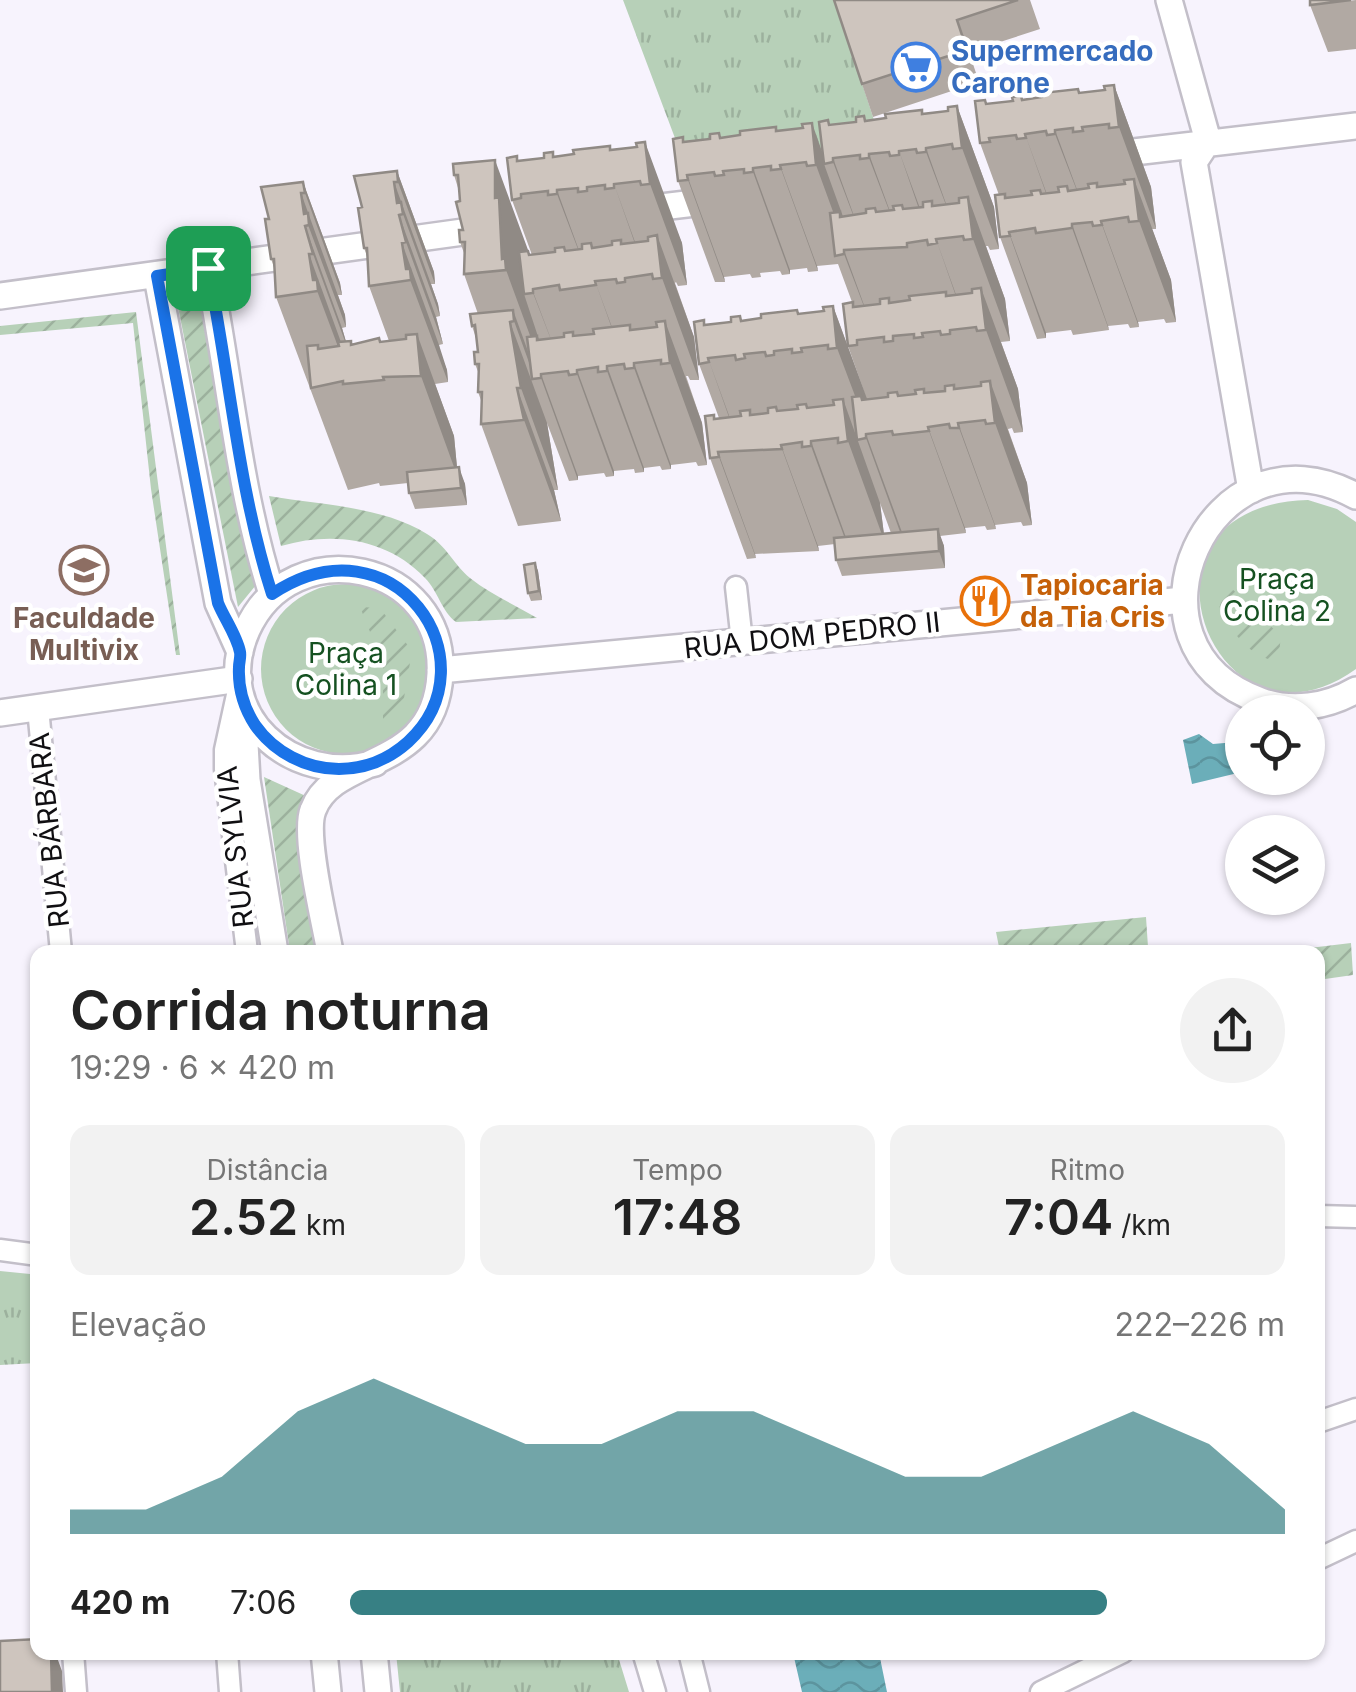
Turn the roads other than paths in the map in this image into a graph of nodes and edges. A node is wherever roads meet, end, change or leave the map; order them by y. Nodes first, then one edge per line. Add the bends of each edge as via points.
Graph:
1 (1170, 0) edge
2 (1356, 126) edge
3 (1208, 141) junction
4 (1077, 158) edge
5 (750, 196) edge
6 (617, 213) edge
7 (524, 224) edge
8 (208, 268) junction
9 (157, 276) junction
10 (0, 296) edge
11 (1251, 490) junction
12 (1356, 496) edge
13 (736, 587) dead end
14 (272, 594) junction
15 (1184, 600) junction
16 (742, 642) junction
17 (240, 652) junction
18 (440, 670) junction
19 (240, 687) junction
20 (1356, 690) edge
21 (38, 708) junction
22 (0, 713) edge
23 (375, 763) junction
24 (60, 945) edge
25 (246, 945) edge
26 (274, 945) edge
27 (329, 945) edge
28 (1325, 1216) edge
29 (1356, 1217) edge
30 (0, 1250) edge
31 (30, 1254) edge
32 (1356, 1409) edge
33 (1325, 1420) edge
34 (1356, 1541) edge
35 (1325, 1556) edge
36 (74, 1660) edge
37 (228, 1660) edge
38 (325, 1660) edge
39 (375, 1660) edge
40 (645, 1660) edge
41 (691, 1660) edge
42 (1107, 1660) edge
43 (76, 1692) edge
44 (230, 1692) edge
45 (328, 1692) edge
46 (378, 1692) edge
47 (654, 1692) edge
48 (698, 1692) edge
49 (1041, 1692) edge

1 - 3 street
2 - 3 street
3 - 4 street
3 - 11 street via 1194,162
5 - 6 street
7 - 8 street
8 - 9 street
8 - 14 street via 235,434
9 - 10 street
9 - 17 street via 218,603
11 - 12 street via 1298,480
11 - 15 street via 1202,533 1188,560
13 - 16 street
14 - 17 street via 251,620
14 - 18 street via 318,571 350,569 382,578 410,596 429,622
15 - 16 street, RUA DOM PEDRO II
15 - 20 street via 1198,650 1220,678 1249,696 1300,707
16 - 18 street, RUA DOM PEDRO II
17 - 19 street
18 - 23 street via 422,726
19 - 21 street
19 - 23 street via 256,726 290,757 332,769
19 - 25 street, RUA SYLVIA via 225,769
19 - 26 street via 247,780
21 - 22 street
21 - 24 street, RUA BÁRBARA
23 - 27 street via 331,785 312,811
28 - 29 street
30 - 31 street
32 - 33 street
34 - 35 street
36 - 43 street
37 - 44 street
38 - 45 street
39 - 46 street
40 - 47 street
41 - 48 street
42 - 49 street

